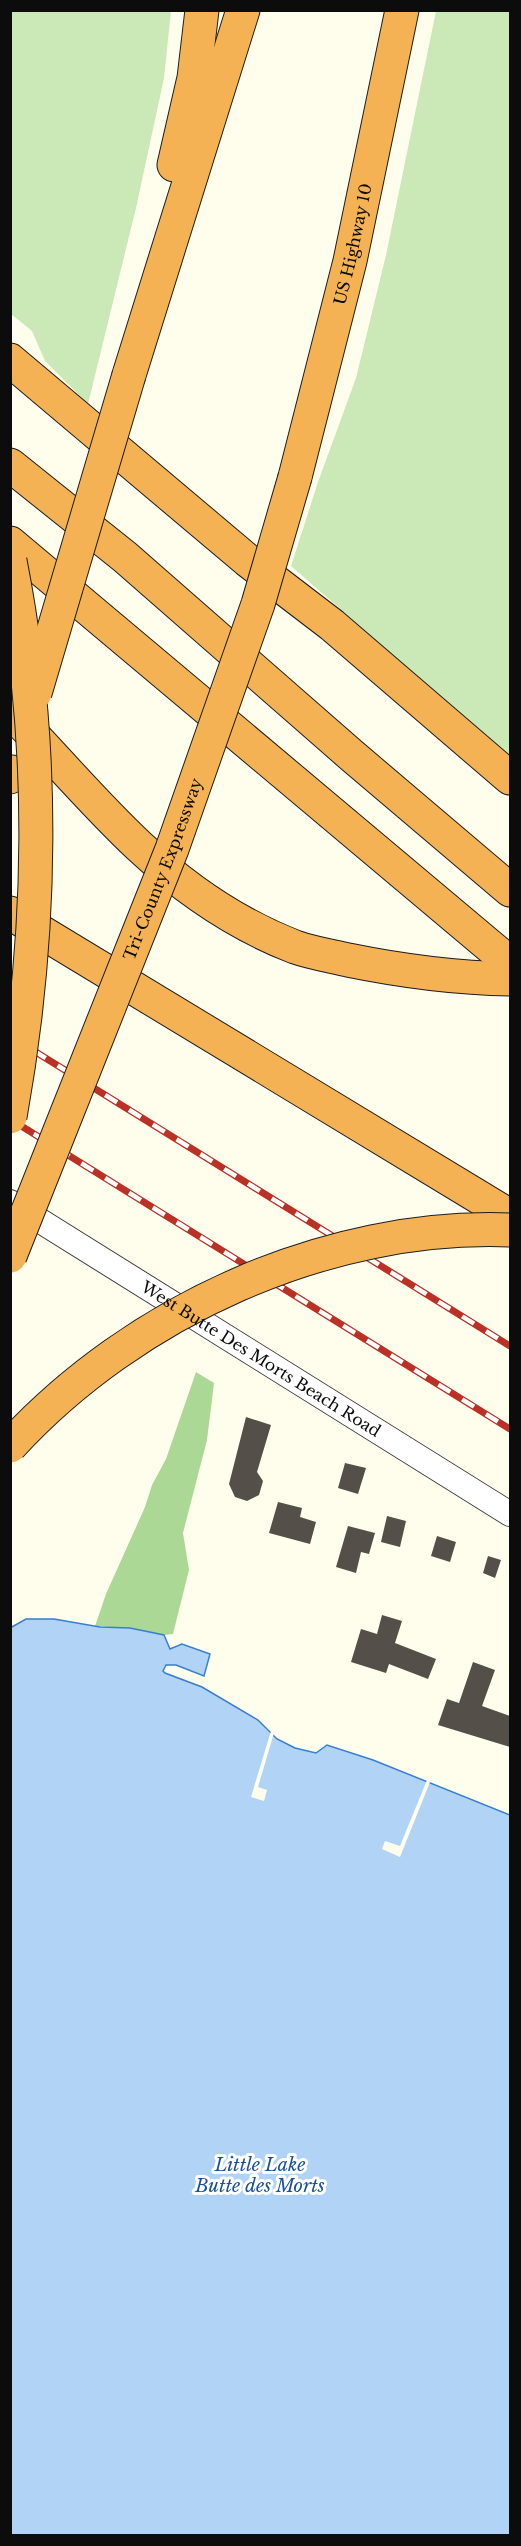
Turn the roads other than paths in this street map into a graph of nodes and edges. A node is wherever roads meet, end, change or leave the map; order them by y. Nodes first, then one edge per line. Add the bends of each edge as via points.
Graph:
1 (202, 10) edge
2 (243, 10) edge
3 (402, 10) edge
4 (10, 360) edge
5 (129, 375) junction
6 (10, 465) edge
7 (295, 477) joint
8 (10, 543) edge
9 (10, 561) edge
10 (10, 711) edge
11 (10, 777) edge
12 (510, 778) edge
13 (510, 890) edge
14 (10, 913) edge
15 (510, 963) edge
16 (510, 979) edge
17 (10, 1118) edge
18 (10, 1202) edge
19 (510, 1216) edge
20 (510, 1230) edge
21 (10, 1256) edge
22 (10, 1446) edge
23 (510, 1514) edge

1 - 5 highway via 199,51 182,134 128,329
2 - 5 highway
3 - 7 highway, US Highway 10 via 350,261
4 - 12 highway
5 - 11 highway, bridge
6 - 13 highway via 125,557
7 - 21 highway, Tri-County Expressway, bridge via 258,604 172,849
8 - 15 highway
9 - 17 highway, bridge via 28,673 36,865 34,944
10 - 16 highway via 141,848 178,879 250,925 296,947 395,970
14 - 19 highway
18 - 23 street, West Butte Des Morts Beach Road
20 - 22 highway, bridge via 424,1234 381,1241 336,1251 225,1290 102,1364 69,1389

